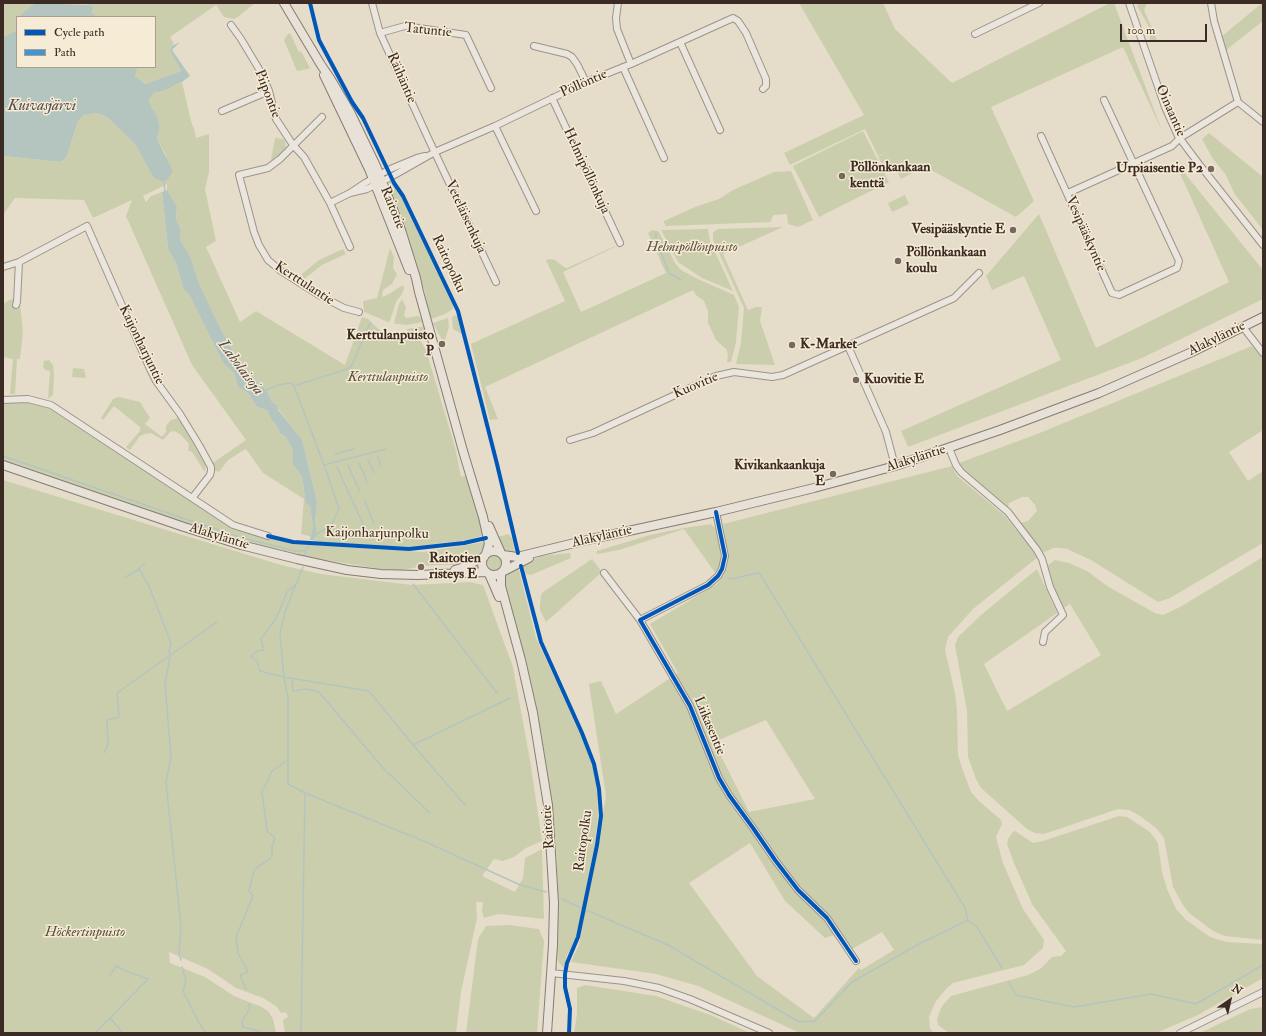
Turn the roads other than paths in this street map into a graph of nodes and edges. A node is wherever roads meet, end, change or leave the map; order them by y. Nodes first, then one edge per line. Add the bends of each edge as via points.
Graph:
1 (284, 3) edge
2 (372, 3) edge
3 (618, 3) edge
4 (1039, 3) edge
5 (1129, 3) edge
6 (1211, 3) edge
7 (231, 25) dead end
8 (380, 33) junction
9 (975, 34) dead end
10 (680, 42) junction
11 (534, 46) dead end
12 (631, 64) junction
13 (623, 67) junction
14 (586, 82) junction
15 (491, 88) dead end
16 (763, 89) dead end
17 (269, 91) junction
18 (552, 98) junction
19 (1104, 100) dead end
20 (1238, 102) junction
21 (222, 111) dead end
22 (322, 117) dead end
23 (1263, 122) edge
24 (495, 126) junction
25 (720, 130) dead end
26 (1041, 136) dead end
27 (1180, 138) junction
28 (293, 145) junction
29 (433, 154) junction
30 (664, 158) dead end
31 (1134, 163) junction
32 (377, 180) junction
33 (1068, 193) junction
34 (330, 203) junction
35 (536, 210) dead end
36 (620, 243) dead end
37 (1263, 245) edge
38 (350, 247) dead end
39 (19, 262) junction
40 (3, 267) edge
41 (979, 273) dead end
42 (496, 282) dead end
43 (16, 305) dead end
44 (359, 312) dead end
45 (1263, 317) edge
46 (1243, 327) junction
47 (848, 346) junction
48 (1263, 353) edge
49 (3, 400) edge
50 (570, 440) dead end
51 (949, 448) junction
52 (3, 465) edge
53 (895, 466) junction
54 (193, 497) junction
55 (716, 512) junction
56 (483, 517) junction
57 (268, 536) dead end
58 (552, 549) junction
59 (502, 554) junction
60 (485, 556) junction
61 (502, 572) junction
62 (488, 573) junction
63 (604, 573) dead end
64 (442, 574) junction
65 (640, 620) junction
66 (511, 624) junction
67 (1043, 642) dead end
68 (856, 961) dead end
69 (551, 973) junction
70 (1263, 992) edge
71 (546, 1033) edge
72 (769, 1033) edge
73 (1180, 1033) edge

1 - 32 main road, Raitotie via 350,112
2 - 8 street, Räihäntie
3 - 12 street via 617,29
4 - 9 street
5 - 27 street, Oinaantie via 1165,107
6 - 20 street
7 - 17 street, Piipontie via 254,60
8 - 15 street, Tatuntie via 404,26 466,35
8 - 29 street, Räihäntie
10 - 12 street, Pöllöntie
10 - 16 street, Pöllöntie via 733,18 738,20 766,79 766,86
10 - 25 street
11 - 14 street via 572,57
12 - 13 street, Pöllöntie
13 - 14 street, Pöllöntie
13 - 30 street
14 - 18 street, Pöllöntie
17 - 21 street
17 - 28 street, Piipontie via 276,119
18 - 24 street, Pöllöntie
18 - 36 street, Helmipöllönkuja
19 - 31 street
20 - 23 street
20 - 27 street
22 - 28 street
24 - 29 street, Pöllöntie
24 - 35 street
26 - 33 street, Vesipääskyntie
27 - 31 street via 1172,146
27 - 37 street, Oinaantie
28 - 34 street, Piipontie via 304,157
28 - 44 street, Kerttulantie via 268,168 239,175 259,245 268,260 281,271 317,294 344,308
29 - 32 street, Pöllöntie via 417,158
29 - 42 street, Veteläisenkuja
31 - 33 street
31 - 33 street, Vesipääskyntie via 1179,261 1177,268 1119,295 1112,293
32 - 34 street via 367,189 350,193
32 - 56 main road, Raitotie via 419,292
34 - 38 street, Piipontie
39 - 40 street
39 - 43 street
39 - 54 street, Kaijonharjuntie via 87,226 156,381 180,414 211,467 210,475
41 - 47 street, Kuovitie via 954,298
45 - 46 main road, Alakyläntie
46 - 48 street
46 - 51 main road, Alakyläntie via 1099,393
47 - 50 street, Kuovitie via 783,375 772,377 734,372 716,376 593,433
47 - 53 street via 886,432
49 - 54 street via 28,399 51,405
51 - 53 main road, Alakyläntie
51 - 67 street via 961,472 1008,512 1042,558 1050,587 1063,615 1045,632
52 - 64 main road, Alakyläntie via 184,527 289,557 359,572
53 - 55 main road, Alakyläntie
54 - 57 street via 233,525
55 - 58 main road, Alakyläntie
55 - 65 street via 725,556 718,576 708,585
56 - 59 main road, Raitotie
56 - 60 main road, Raitotie via 490,544
58 - 59 main road, Alakyläntie via 517,557
58 - 61 main road, Alakyläntie via 518,562
59 - 60 main road via 493,551
59 - 61 main road via 507,563
60 - 62 main road via 482,565
60 - 64 main road, Alakyläntie via 464,567
61 - 62 main road via 497,575
61 - 66 main road, Raitotie via 501,586
62 - 64 main road, Alakyläntie
62 - 66 main road, Raitotie
63 - 65 street, Liikasentie
65 - 68 street, Liikasentie via 690,706 719,778 729,795 798,890 827,918
66 - 69 main road, Raitotie via 533,713 548,806 554,903
69 - 71 main road, Raitotie
69 - 72 street via 624,981 659,988 690,998
70 - 73 street

